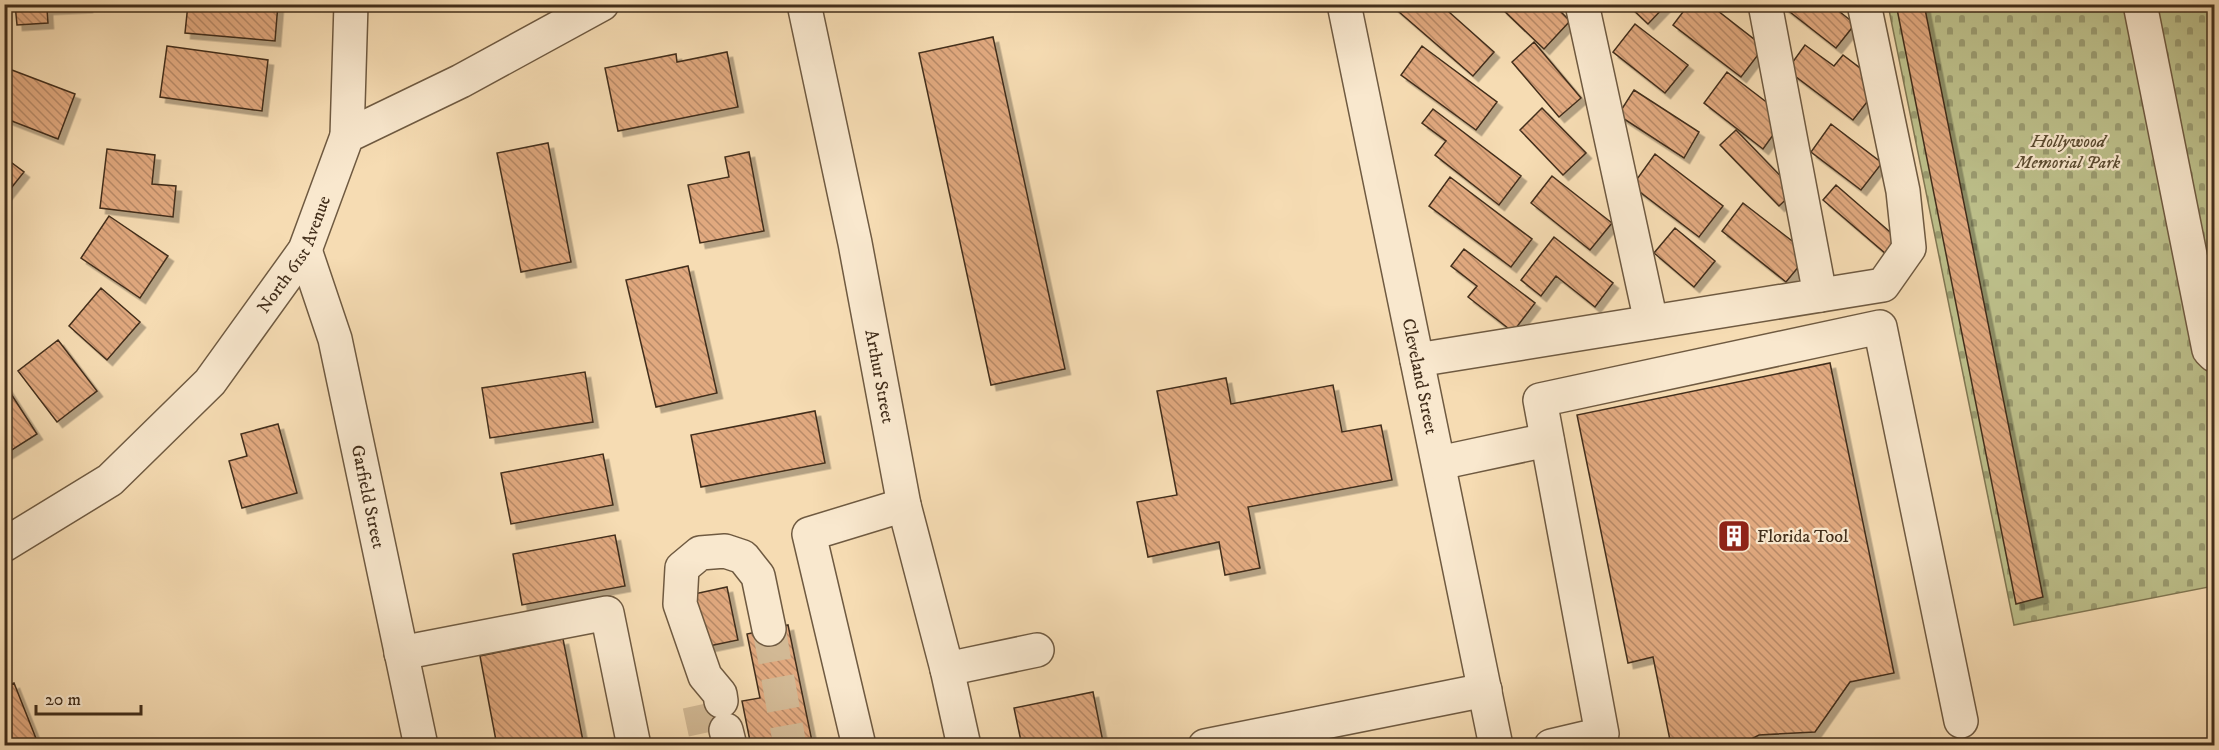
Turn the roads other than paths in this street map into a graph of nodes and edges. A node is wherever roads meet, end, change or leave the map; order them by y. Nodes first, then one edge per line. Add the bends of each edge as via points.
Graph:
1 (351, 4) edge
2 (602, 4) edge
3 (804, 4) edge
4 (1344, 4) edge
5 (1582, 4) edge
6 (1765, 4) edge
7 (1864, 4) edge
8 (2140, 4) edge
9 (347, 136) junction
10 (305, 250) junction
11 (1820, 295) junction
12 (1651, 322) junction
13 (2214, 356) edge
14 (1418, 360) junction
15 (1547, 440) junction
16 (1438, 463) junction
17 (904, 505) junction
18 (4, 544) edge
19 (769, 629) tunnel mouth
20 (1037, 650) dead end
21 (401, 653) junction
22 (947, 669) junction
23 (1485, 690) junction
24 (713, 719) tunnel mouth
25 (1961, 722) dead end
26 (421, 746) edge
27 (634, 746) edge
28 (859, 746) edge
29 (964, 746) edge
30 (1205, 746) edge
31 (1496, 746) edge
32 (1551, 746) edge

1 - 9 street
2 - 9 street via 461,81
3 - 17 street, Arthur Street via 855,243
4 - 14 street, Cleveland Street
5 - 12 street
6 - 11 street
7 - 11 street via 1903,191 1909,248 1883,285
8 - 13 street via 2209,350
9 - 10 street, North 61st Avenue
10 - 18 street, North 61st Avenue via 210,382 110,480
10 - 21 street, Garfield Street via 335,339
11 - 12 street
12 - 14 street
14 - 16 street, Cleveland Street
15 - 16 street
15 - 25 street via 1540,400 1880,327
15 - 32 street via 1602,735
16 - 23 street, Cleveland Street
17 - 22 street, Arthur Street
17 - 28 street via 809,534
19 - 24 street via 758,576 742,557 725,551 700,553 682,568 680,604
20 - 22 street
21 - 26 street, Garfield Street
21 - 27 street via 607,613
22 - 29 street, Arthur Street
23 - 30 street
23 - 31 street, Cleveland Street

